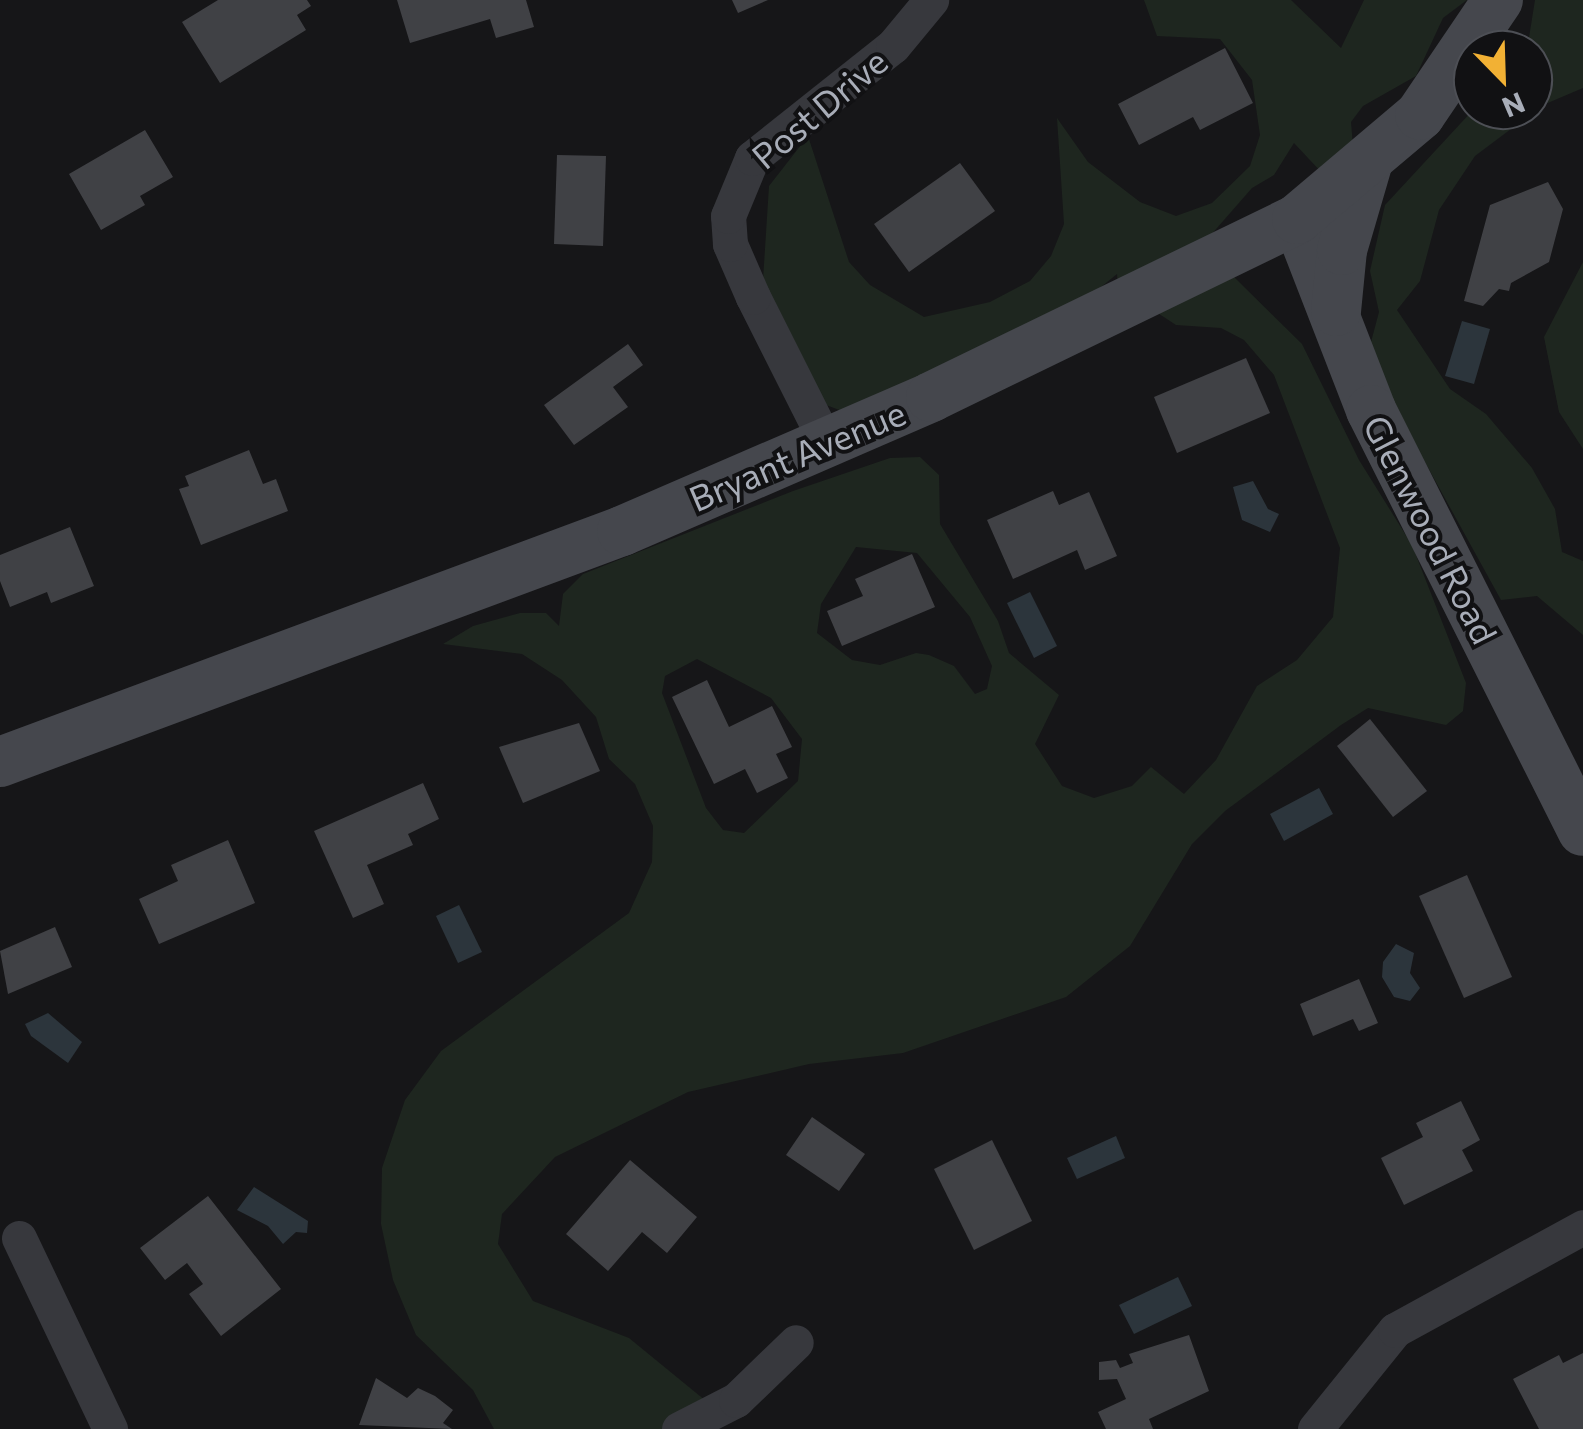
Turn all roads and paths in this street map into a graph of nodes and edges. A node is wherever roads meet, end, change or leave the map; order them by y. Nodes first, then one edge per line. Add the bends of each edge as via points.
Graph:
1 (931, 0) edge
2 (1498, 0) edge
3 (1368, 161) junction
4 (1298, 219) junction
5 (1336, 326) junction
6 (827, 444) junction
7 (0, 762) edge
8 (1583, 831) edge
9 (1583, 1228) edge
10 (19, 1238) dead end
11 (796, 1342) dead end
12 (110, 1429) edge
13 (680, 1429) edge
14 (1314, 1429) edge

1 - 6 street, Post Drive via 893,46 752,158 728,216 730,244 745,280
2 - 3 main road, Bryant Avenue via 1441,90
3 - 4 main road, Bryant Avenue
3 - 5 main road via 1342,250
4 - 5 main road, Glenwood Road
4 - 6 main road, Bryant Avenue
5 - 8 main road, Glenwood Road via 1371,410
6 - 7 main road, Bryant Avenue via 622,531
9 - 14 street via 1394,1330
10 - 12 street
11 - 13 street via 736,1400

